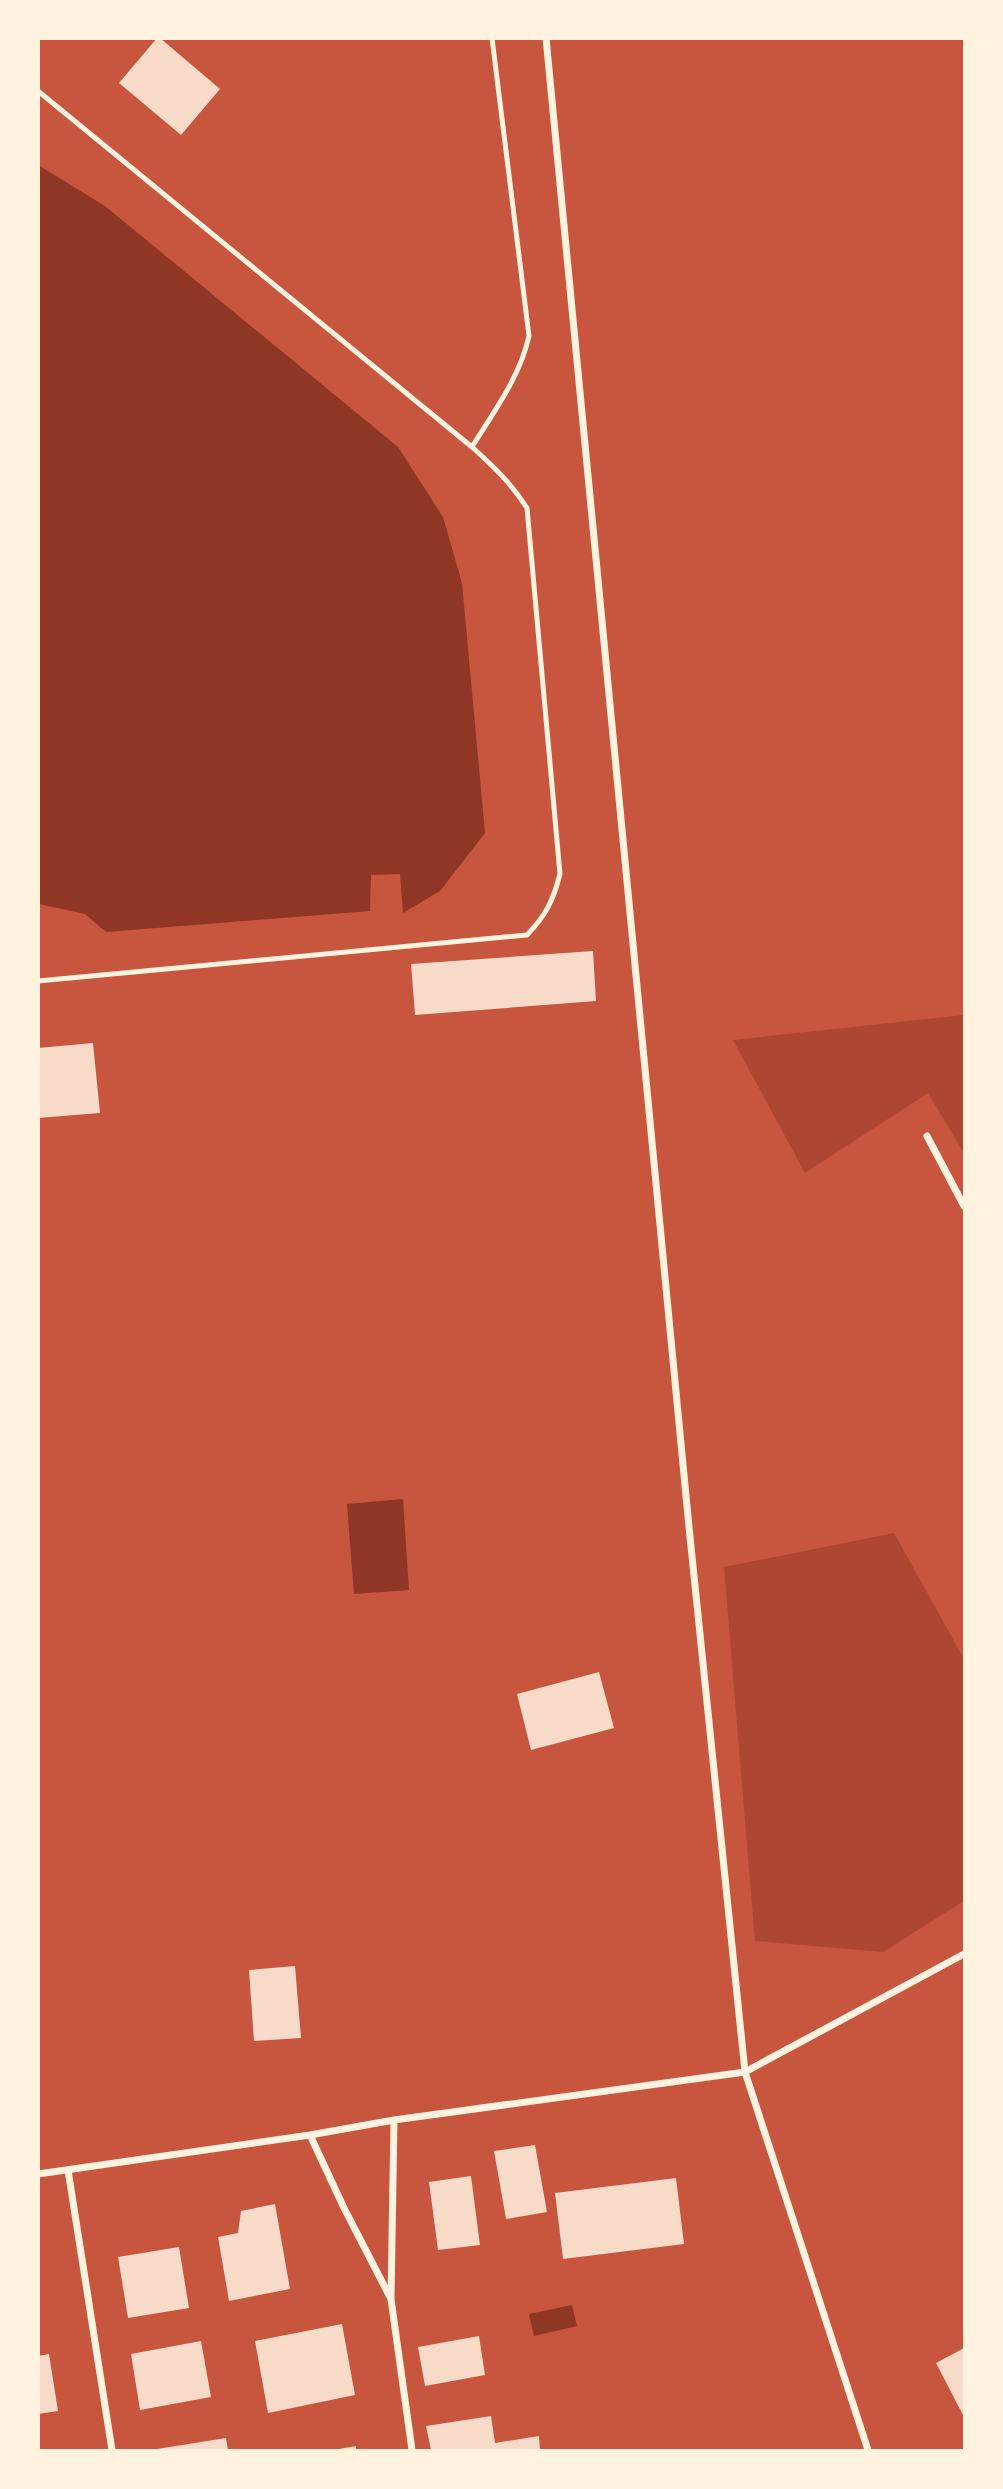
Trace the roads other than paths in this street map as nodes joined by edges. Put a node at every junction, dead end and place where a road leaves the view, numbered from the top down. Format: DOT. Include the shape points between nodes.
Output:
graph roads {
  1 [pos="492,38"];
  2 [pos="546,38"];
  3 [pos="38,91"];
  4 [pos="472,447"];
  5 [pos="38,981"];
  6 [pos="927,1136"];
  7 [pos="964,1206"];
  8 [pos="964,1954"];
  9 [pos="745,2072"];
  10 [pos="394,2120"];
  11 [pos="310,2135"];
  12 [pos="68,2171"];
  13 [pos="38,2174"];
  14 [pos="391,2300"];
  15 [pos="112,2451"];
  16 [pos="412,2451"];
  17 [pos="868,2451"];
  1 -- 4 [label="lane" via="529,336 516,375"];
  2 -- 9 [label="street"];
  3 -- 4 [label="lane"];
  4 -- 5 [label="lane" via="503,474 527,508 560,874 553,902 540,921 527,935"];
  6 -- 7 [label="street"];
  8 -- 9 [label="street"];
  9 -- 10 [label="street"];
  9 -- 17 [label="street"];
  10 -- 11 [label="street"];
  10 -- 14 [label="street"];
  11 -- 12 [label="street"];
  11 -- 14 [label="street"];
  12 -- 13 [label="street"];
  12 -- 15 [label="street"];
  14 -- 16 [label="street"];
}
